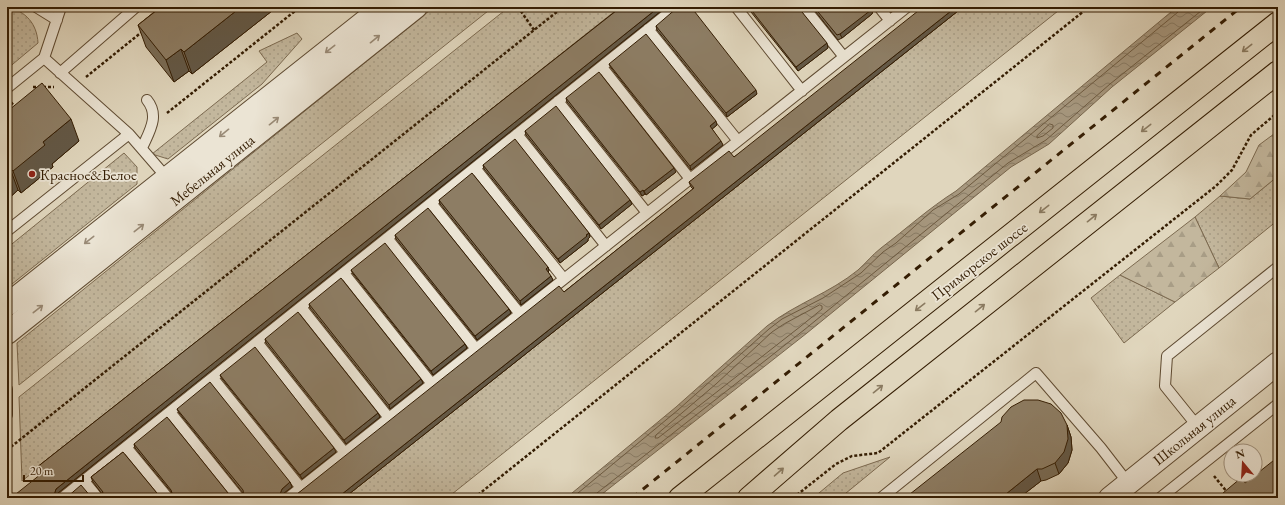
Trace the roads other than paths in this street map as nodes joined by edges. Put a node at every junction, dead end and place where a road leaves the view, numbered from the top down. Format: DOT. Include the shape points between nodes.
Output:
graph roads {
  1 [pos="36,7"];
  2 [pos="61,7"];
  3 [pos="136,7"];
  4 [pos="383,7"];
  5 [pos="416,7"];
  6 [pos="676,7"];
  7 [pos="736,7"];
  8 [pos="804,7"];
  9 [pos="879,7"];
  10 [pos="907,7"];
  11 [pos="57,20"];
  12 [pos="890,21"];
  13 [pos="1278,23"];
  14 [pos="648,29"];
  15 [pos="844,57"];
  16 [pos="44,58"];
  17 [pos="602,67"];
  18 [pos="1278,72"];
  19 [pos="60,73"];
  20 [pos="7,88"];
  21 [pos="802,91"];
  22 [pos="147,100"];
  23 [pos="558,101"];
  24 [pos="129,134"];
  25 [pos="517,134"];
  26 [pos="738,141"];
  27 [pos="142,148"];
  28 [pos="475,168"];
  29 [pos="168,178"];
  30 [pos="690,179"];
  31 [pos="181,195"];
  32 [pos="431,203"];
  33 [pos="647,213"];
  34 [pos="7,231"];
  35 [pos="387,238"];
  36 [pos="606,246"];
  37 [pos="1278,267"];
  38 [pos="344,273"];
  39 [pos="564,279"];
  40 [pos="7,305"];
  41 [pos="301,307"];
  42 [pos="520,314"];
  43 [pos="7,333"];
  44 [pos="257,342"];
  45 [pos="476,349"];
  46 [pos="1278,363"];
  47 [pos="213,378"];
  48 [pos="432,384"];
  49 [pos="7,389"];
  50 [pos="1278,404"];
  51 [pos="170,412"];
  52 [pos="7,415"];
  53 [pos="389,418"];
  54 [pos="1198,428"];
  55 [pos="126,447"];
  56 [pos="345,453"];
  57 [pos="84,481"];
  58 [pos="1128,483"];
  59 [pos="301,488"];
  60 [pos="62,498"];
  61 [pos="98,498"];
  62 [pos="168,498"];
  63 [pos="238,498"];
  64 [pos="288,498"];
  65 [pos="680,498"];
  66 [pos="749,498"];
  67 [pos="881,498"];
  68 [pos="1110,498"];
  69 [pos="1160,498"];
  1 -- 11 [label="lane"];
  2 -- 11 [label="lane"];
  3 -- 19 [label="lane"];
  4 -- 29 [label="street, Мебельная улица, one-way"];
  31 -- 5 [label="street, Мебельная улица, one-way"];
  6 -- 14 [label="lane"];
  7 -- 21 [label="lane"];
  8 -- 15 [label="lane"];
  9 -- 12 [label="lane"];
  10 -- 12 [label="lane"];
  11 -- 16 [label="lane"];
  12 -- 15 [label="lane"];
  13 -- 65 [label="main road, Приморское шоссе, one-way"];
  14 -- 17 [label="lane"];
  14 -- 26 [label="lane"];
  15 -- 21 [label="lane"];
  16 -- 19 [label="lane"];
  16 -- 20 [label="lane"];
  17 -- 23 [label="lane"];
  17 -- 30 [label="lane"];
  66 -- 18 [label="main road, one-way" via="838,420"];
  19 -- 24 [label="lane"];
  21 -- 26 [label="lane"];
  22 -- 27 [label="lane" via="154,114"];
  23 -- 25 [label="lane"];
  23 -- 33 [label="lane"];
  24 -- 27 [label="lane"];
  24 -- 34 [label="lane"];
  25 -- 28 [label="lane"];
  25 -- 36 [label="lane"];
  26 -- 30 [label="lane"];
  27 -- 29 [label="lane"];
  28 -- 32 [label="lane"];
  28 -- 39 [label="lane"];
  29 -- 31 [label="lane"];
  29 -- 40 [label="street, Мебельная улица, one-way"];
  30 -- 33 [label="lane"];
  43 -- 31 [label="street, Мебельная улица, one-way"];
  32 -- 35 [label="lane"];
  32 -- 42 [label="lane"];
  33 -- 36 [label="lane"];
  35 -- 38 [label="lane"];
  35 -- 45 [label="lane"];
  36 -- 39 [label="lane"];
  37 -- 54 [label="lane" via="1167,356 1165,386"];
  38 -- 41 [label="lane"];
  38 -- 48 [label="lane"];
  39 -- 42 [label="lane"];
  41 -- 44 [label="lane"];
  41 -- 53 [label="lane"];
  42 -- 45 [label="lane"];
  44 -- 47 [label="lane"];
  44 -- 56 [label="lane"];
  45 -- 48 [label="lane"];
  46 -- 54 [label="street, Школьная улица"];
  47 -- 51 [label="lane"];
  47 -- 59 [label="lane"];
  48 -- 53 [label="lane"];
  49 -- 52 [label="lane"];
  50 -- 69 [label="lane"];
  51 -- 55 [label="lane"];
  51 -- 63 [label="lane"];
  53 -- 56 [label="lane"];
  54 -- 58 [label="street, Школьная улица"];
  55 -- 57 [label="lane"];
  55 -- 62 [label="lane"];
  56 -- 59 [label="lane"];
  57 -- 60 [label="lane"];
  57 -- 61 [label="lane"];
  58 -- 67 [label="lane" via="1036,373"];
  58 -- 68 [label="street, Школьная улица"];
  59 -- 64 [label="lane"];
}
